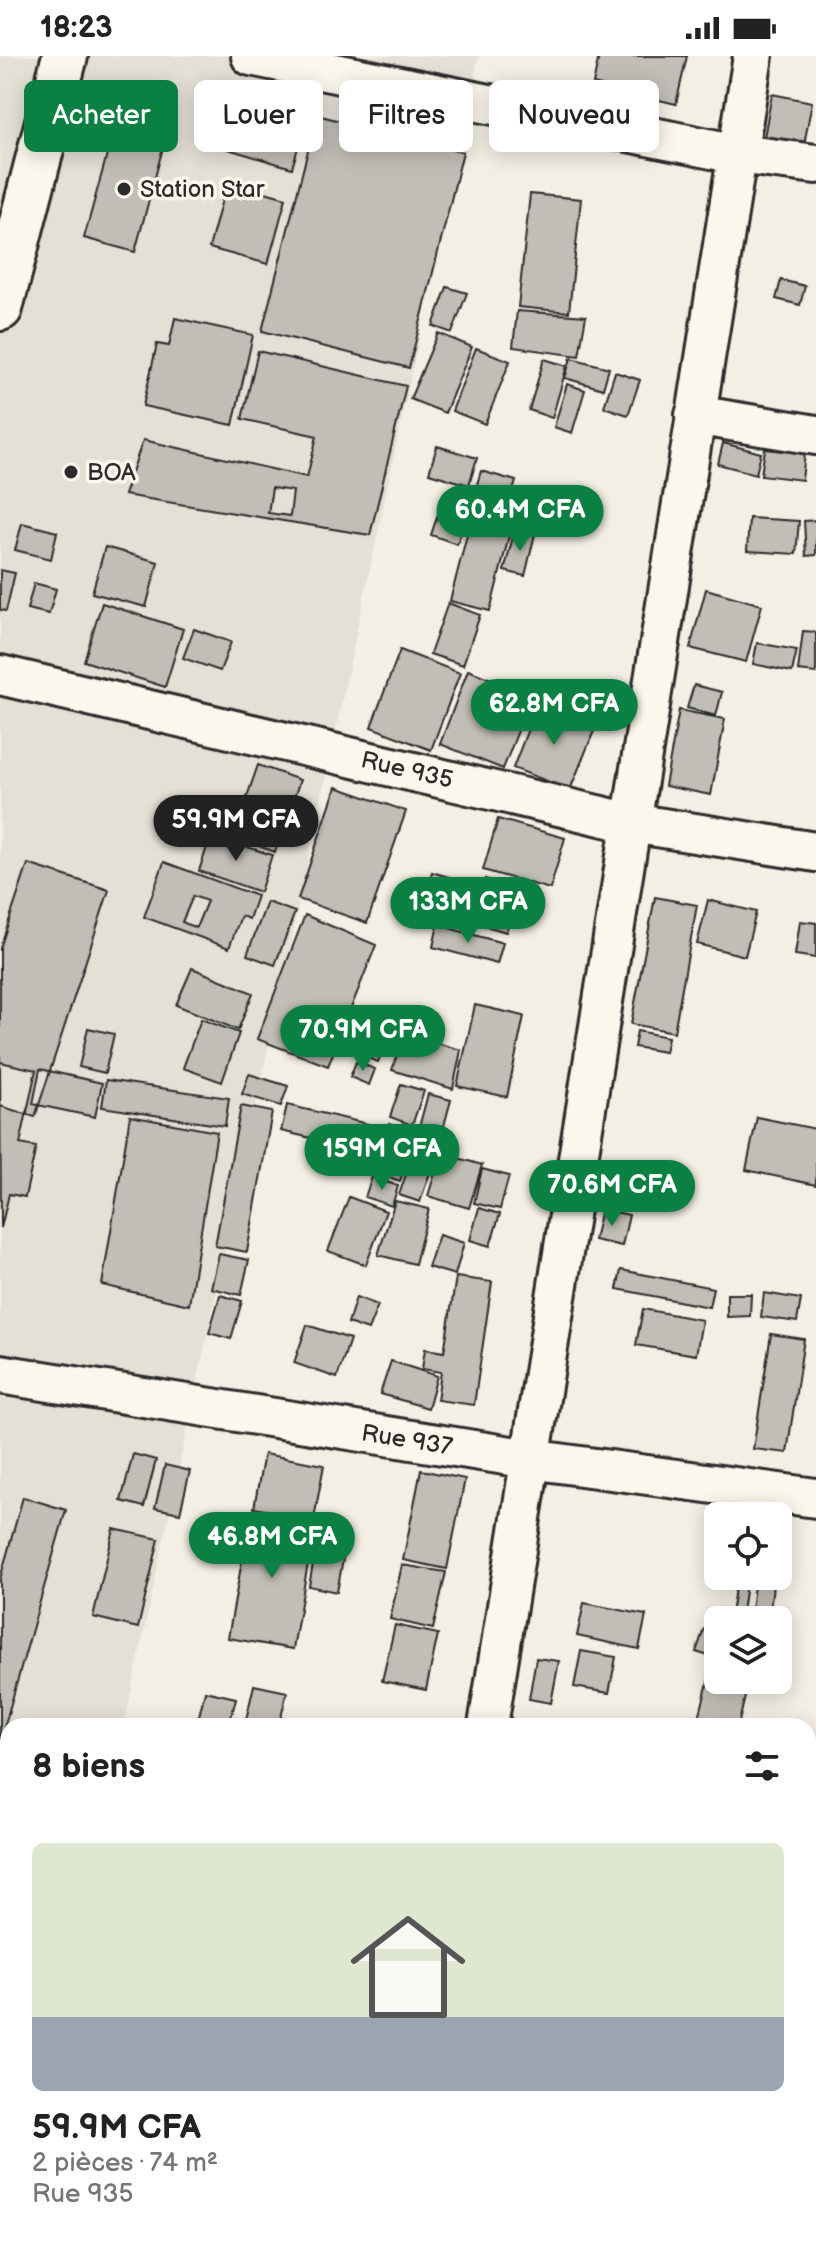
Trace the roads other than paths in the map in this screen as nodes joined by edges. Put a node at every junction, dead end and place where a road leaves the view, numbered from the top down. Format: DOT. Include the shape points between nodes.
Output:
graph roads {
  1 [pos="65,56"];
  2 [pos="251,56"];
  3 [pos="753,56"];
  4 [pos="737,154"];
  5 [pos="816,164"];
  6 [pos="0,308"];
  7 [pos="695,415"];
  8 [pos="816,435"];
  9 [pos="0,675"];
  10 [pos="631,823"];
  11 [pos="816,852"];
  12 [pos="0,1374"];
  13 [pos="530,1459"];
  14 [pos="816,1498"];
  15 [pos="489,1718"];
  1 -- 6 [label="main road"];
  2 -- 4 [label="street"];
  3 -- 4 [label="street"];
  4 -- 5 [label="street"];
  4 -- 7 [label="street"];
  7 -- 8 [label="street"];
  7 -- 10 [label="street"];
  9 -- 10 [label="street, Rue 935"];
  10 -- 11 [label="street, Rue 935"];
  10 -- 13 [label="street"];
  12 -- 13 [label="street, Rue 937"];
  13 -- 14 [label="street, Rue 937"];
  13 -- 15 [label="street"];
}
